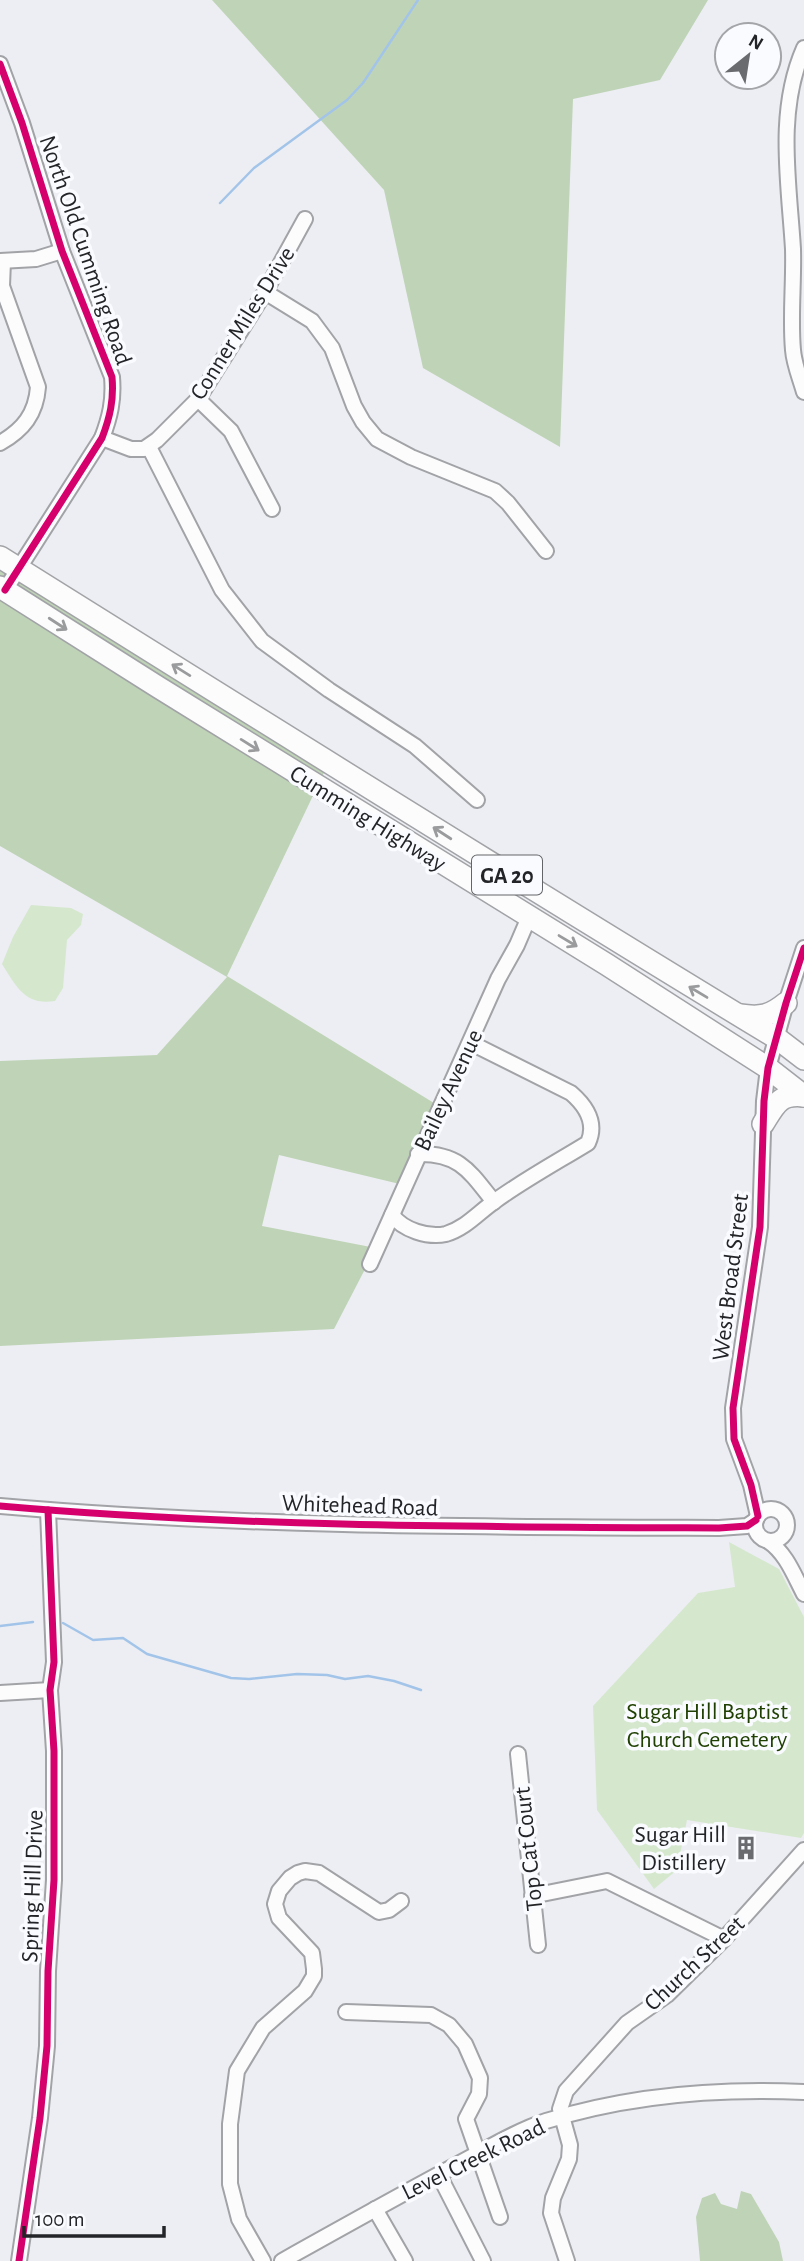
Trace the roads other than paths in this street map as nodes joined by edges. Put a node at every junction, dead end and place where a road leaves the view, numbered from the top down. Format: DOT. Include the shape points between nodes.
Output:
graph roads {
  1 [pos="804,48"];
  2 [pos="0,64"];
  3 [pos="305,219"];
  4 [pos="62,251"];
  5 [pos="1,261"];
  6 [pos="265,292"];
  7 [pos="804,392"];
  8 [pos="198,399"];
  9 [pos="102,438"];
  10 [pos="0,443"];
  11 [pos="149,447"];
  12 [pos="272,509"];
  13 [pos="546,551"];
  14 [pos="0,557"];
  15 [pos="18,569"];
  16 [pos="3,589"];
  17 [pos="477,800"];
  18 [pos="529,917"];
  19 [pos="804,948"];
  20 [pos="786,1003"];
  21 [pos="735,1014"];
  22 [pos="778,1040"];
  23 [pos="471,1043"];
  24 [pos="804,1059"];
  25 [pos="768,1068"];
  26 [pos="804,1096"];
  27 [pos="763,1124"];
  28 [pos="418,1154"];
  29 [pos="494,1202"];
  30 [pos="393,1215"];
  31 [pos="370,1265"];
  32 [pos="751,1485"];
  33 [pos="0,1506"];
  34 [pos="48,1510"];
  35 [pos="775,1510"];
  36 [pos="757,1518"];
  37 [pos="719,1528"];
  38 [pos="785,1531"];
  39 [pos="763,1538"];
  40 [pos="789,1563"];
  41 [pos="804,1594"];
  42 [pos="50,1692"];
  43 [pos="0,1693"];
  44 [pos="518,1754"];
  45 [pos="804,1850"];
  46 [pos="532,1896"];
  47 [pos="401,1901"];
  48 [pos="724,1939"];
  49 [pos="538,1945"];
  50 [pos="346,2012"];
  51 [pos="804,2092"];
  52 [pos="561,2113"];
  53 [pos="478,2154"];
  54 [pos="439,2175"];
  55 [pos="375,2209"];
  56 [pos="500,2217"];
  57 [pos="19,2261"];
  58 [pos="262,2261"];
  59 [pos="282,2261"];
  60 [pos="405,2261"];
  61 [pos="483,2261"];
  62 [pos="567,2261"];
  1 -- 7 [label="street" via="786,116 793,353"];
  2 -- 4 [label="street, North Old Cumming Road"];
  3 -- 6 [label="street, Conner Miles Drive"];
  4 -- 5 [label="street" via="36,259"];
  4 -- 9 [label="street, North Old Cumming Road" via="112,377 113,405"];
  5 -- 10 [label="street" via="2,286 38,387 32,414 18,433"];
  6 -- 8 [label="street, Conner Miles Drive"];
  6 -- 13 [label="street" via="312,321 332,348 354,407 377,439 495,491"];
  8 -- 11 [label="street, Conner Miles Drive"];
  8 -- 12 [label="street" via="231,431"];
  9 -- 11 [label="street" via="131,449"];
  9 -- 15 [label="street, North Old Cumming Road"];
  11 -- 17 [label="street" via="222,590 262,641 415,746"];
  14 -- 15 [label="highway, Cumming Highway / GA 20"];
  15 -- 16 [label="street, North Old Cumming Road"];
  21 -- 15 [label="highway, Cumming Highway / GA 20, one-way"];
  16 -- 18 [label="highway, Cumming Highway / GA 20, one-way"];
  18 -- 23 [label="street, Bailey Avenue"];
  18 -- 25 [label="highway, Cumming Highway / GA 20, one-way"];
  19 -- 20 [label="street, West Broad Street"];
  20 -- 21 [label="highway" via="772,1014"];
  20 -- 22 [label="street, West Broad Street"];
  21 -- 22 [label="highway, Cumming Highway / GA 20"];
  22 -- 24 [label="highway, Cumming Highway / GA 20"];
  22 -- 25 [label="street, West Broad Street"];
  23 -- 28 [label="street, Bailey Avenue"];
  23 -- 29 [label="street" via="571,1093 584,1104 592,1134 587,1143"];
  25 -- 26 [label="highway, Cumming Highway / GA 20"];
  25 -- 27 [label="street, West Broad Street"];
  26 -- 27 [label="highway" via="783,1097"];
  27 -- 32 [label="street, West Broad Street" via="760,1227 733,1408 734,1439"];
  28 -- 29 [label="street" via="439,1153 468,1169"];
  28 -- 30 [label="street, Bailey Avenue"];
  29 -- 30 [label="street" via="473,1220 437,1235 398,1224"];
  30 -- 31 [label="street, Bailey Avenue"];
  32 -- 35 [label="street, West Broad Street"];
  32 -- 36 [label="street, West Broad Street"];
  33 -- 34 [label="street, Whitehead Road"];
  34 -- 37 [label="street, Whitehead Road" via="332,1524"];
  34 -- 42 [label="street, Spring Hill Drive" via="54,1662"];
  35 -- 36 [label="street" via="766,1510"];
  35 -- 38 [label="street" via="786,1521"];
  36 -- 37 [label="street, Whitehead Road" via="747,1526"];
  36 -- 39 [label="street" via="755,1525"];
  37 -- 39 [label="street, Whitehead Road"];
  38 -- 39 [label="street" via="778,1539"];
  38 -- 40 [label="street"];
  39 -- 40 [label="street"];
  40 -- 41 [label="street"];
  42 -- 43 [label="street"];
  42 -- 57 [label="street, Spring Hill Drive" via="54,1880 47,2046"];
  44 -- 46 [label="street, Top Cat Court"];
  45 -- 48 [label="street, Church Street"];
  46 -- 48 [label="street" via="607,1881"];
  46 -- 49 [label="street, Top Cat Court"];
  47 -- 58 [label="street" via="379,1912 319,1873 305,1871 290,1878 279,1891 275,1904 279,1918 312,1953 314,1976 305,1991 263,2028 237,2071 230,2124 230,2184 239,2219"];
  48 -- 52 [label="street, Church Street" via="667,1995 628,2023 566,2091"];
  50 -- 53 [label="street" via="430,2015 458,2033 480,2078 480,2094 466,2119"];
  51 -- 52 [label="street, Level Creek Road" via="682,2094"];
  52 -- 53 [label="street, Level Creek Road"];
  52 -- 62 [label="street" via="569,2159 551,2213"];
  53 -- 54 [label="street, Level Creek Road"];
  53 -- 56 [label="street"];
  54 -- 55 [label="street, Level Creek Road"];
  54 -- 61 [label="street"];
  55 -- 59 [label="street, Level Creek Road"];
  55 -- 60 [label="street"];
}
